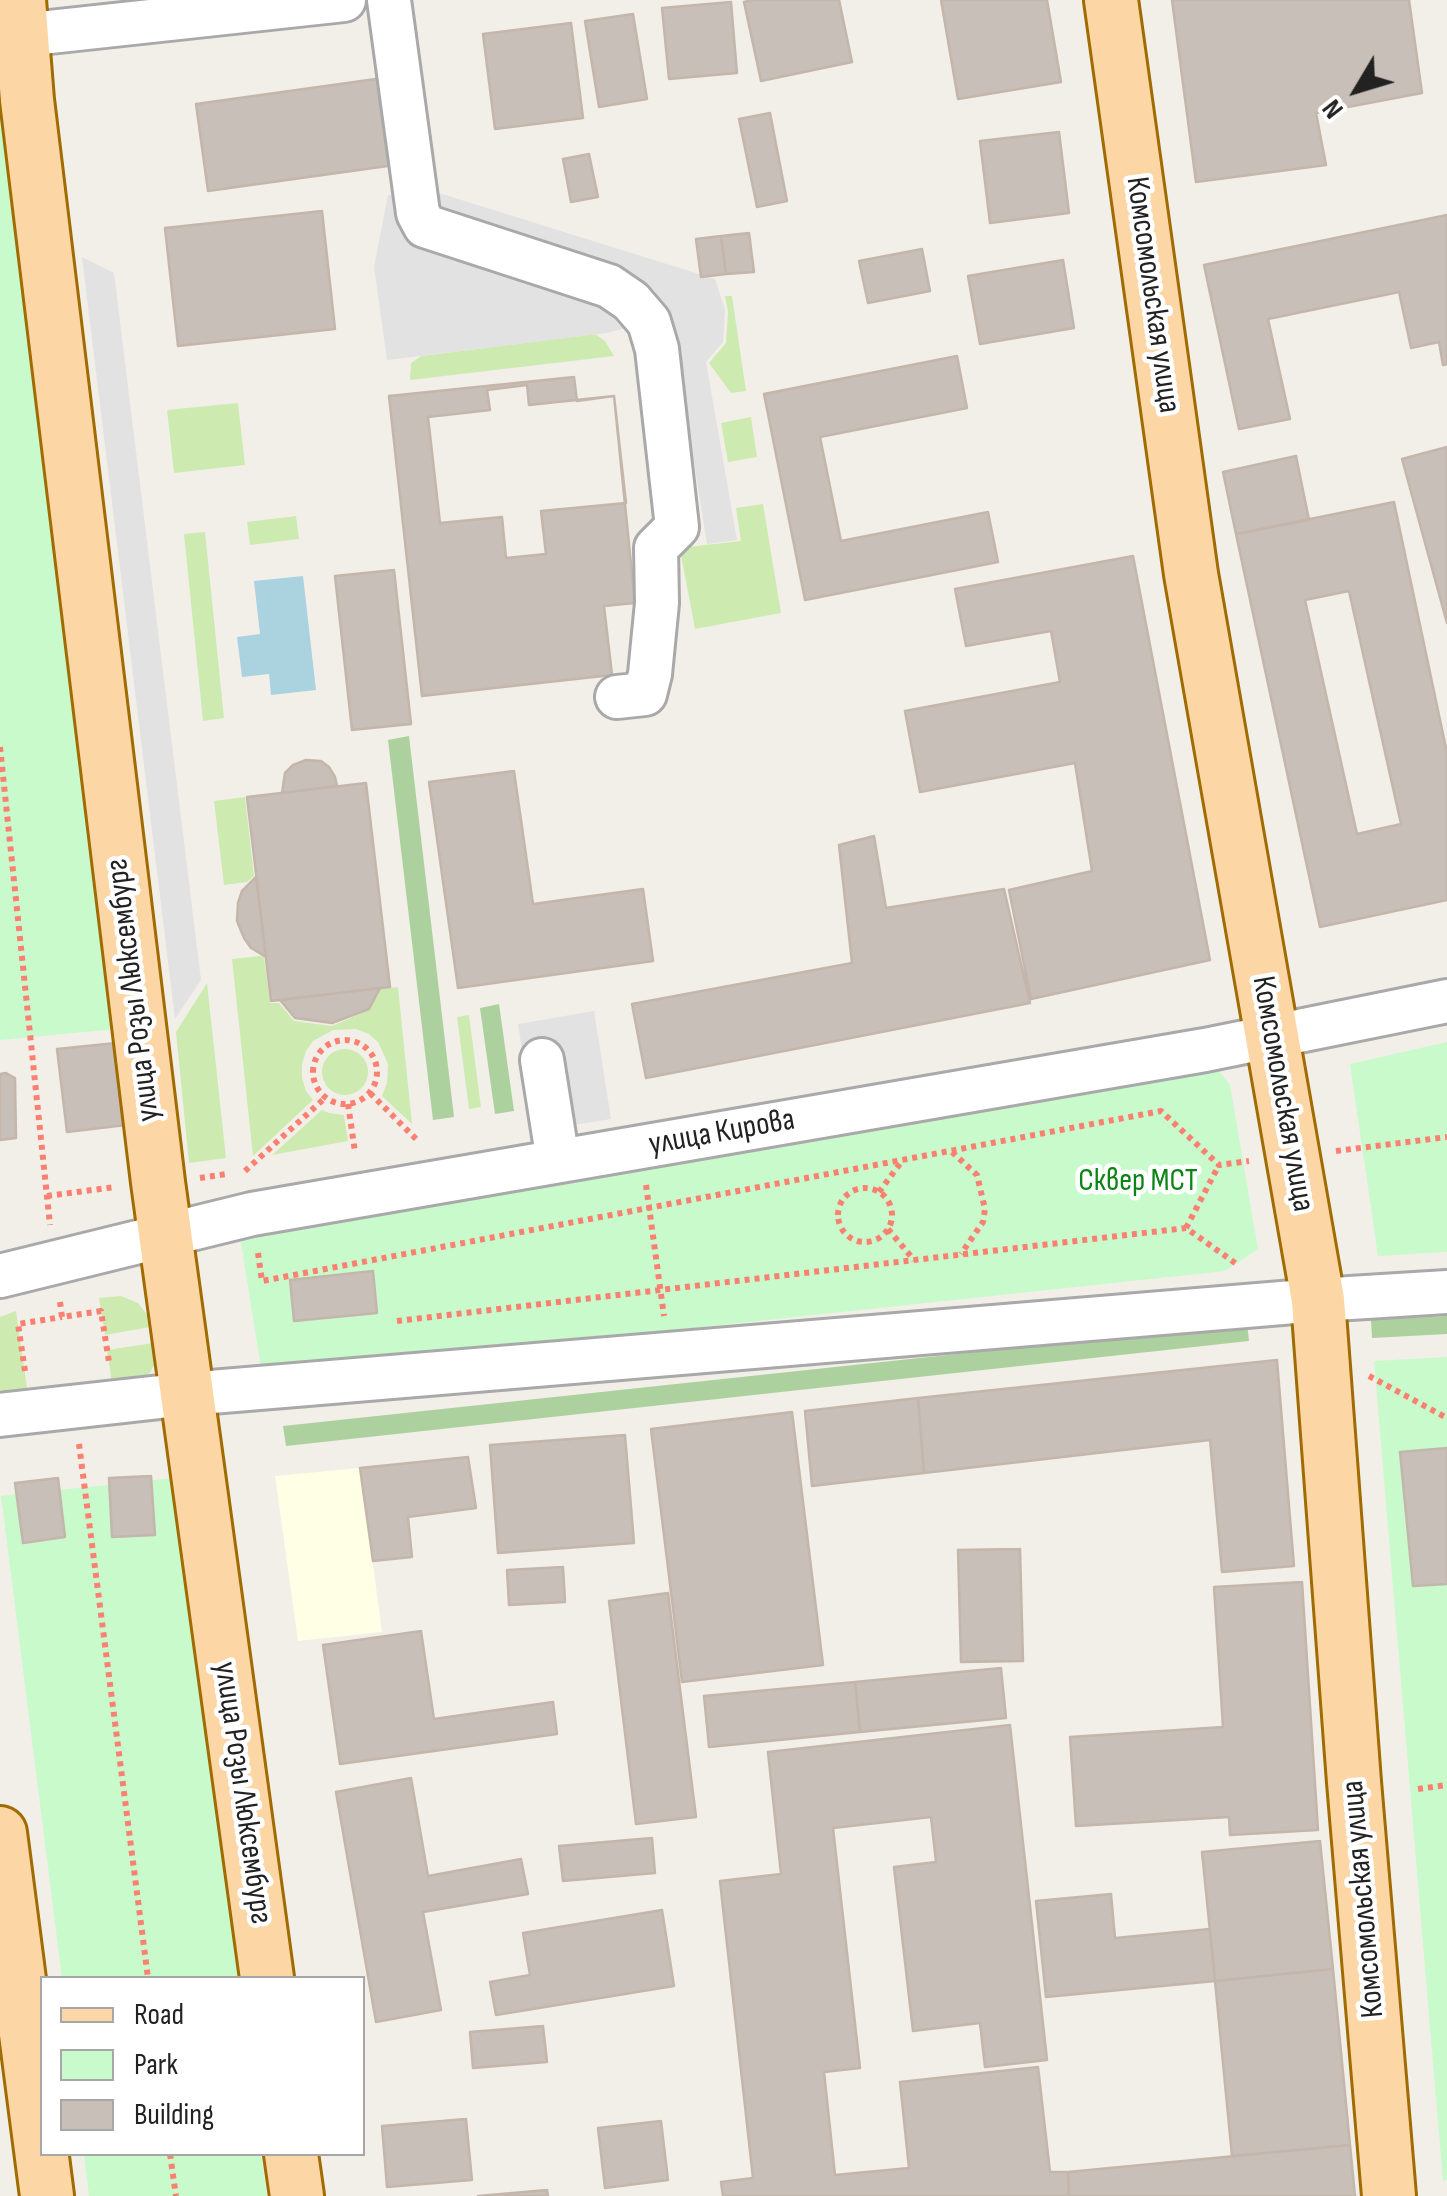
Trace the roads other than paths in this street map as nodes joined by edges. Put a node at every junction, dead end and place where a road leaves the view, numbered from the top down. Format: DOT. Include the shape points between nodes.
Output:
graph roads {
  1 [pos="344,0"];
  2 [pos="388,0"];
  3 [pos="1111,0"];
  4 [pos="20,18"];
  5 [pos="617,697"];
  6 [pos="1447,1000"];
  7 [pos="1271,1037"];
  8 [pos="542,1060"];
  9 [pos="558,1161"];
  10 [pos="165,1235"];
  11 [pos="0,1276"];
  12 [pos="1447,1292"];
  13 [pos="1318,1300"];
  14 [pos="188,1394"];
  15 [pos="13,1399"];
  16 [pos="0,1833"];
  17 [pos="268,1976"];
  18 [pos="40,2142"];
  19 [pos="42,2156"];
  20 [pos="292,2156"];
  21 [pos="47,2196"];
  22 [pos="297,2196"];
  23 [pos="1389,2196"];
  1 -- 4 [label="street"];
  2 -- 5 [label="street" via="425,226 609,286 648,322 658,349 676,527 656,548 657,603 645,694"];
  3 -- 7 [label="main road, Комсомольская улица" via="1191,574"];
  4 -- 10 [label="main road, улица Розы Люксембург"];
  6 -- 7 [label="street, улица Кирова"];
  7 -- 9 [label="street, улица Кирова"];
  7 -- 13 [label="main road, Комсомольская улица"];
  8 -- 9 [label="street"];
  9 -- 10 [label="street, улица Кирова"];
  10 -- 11 [label="street, улица Кирова"];
  10 -- 14 [label="main road, улица Розы Люксембург"];
  12 -- 13 [label="street"];
  13 -- 14 [label="street"];
  13 -- 23 [label="main road, Комсомольская улица"];
  14 -- 15 [label="street"];
  14 -- 17 [label="main road, улица Розы Люксембург"];
  16 -- 18 [label="main road"];
  19 -- 21 [label="main road"];
  20 -- 22 [label="main road"];
}
